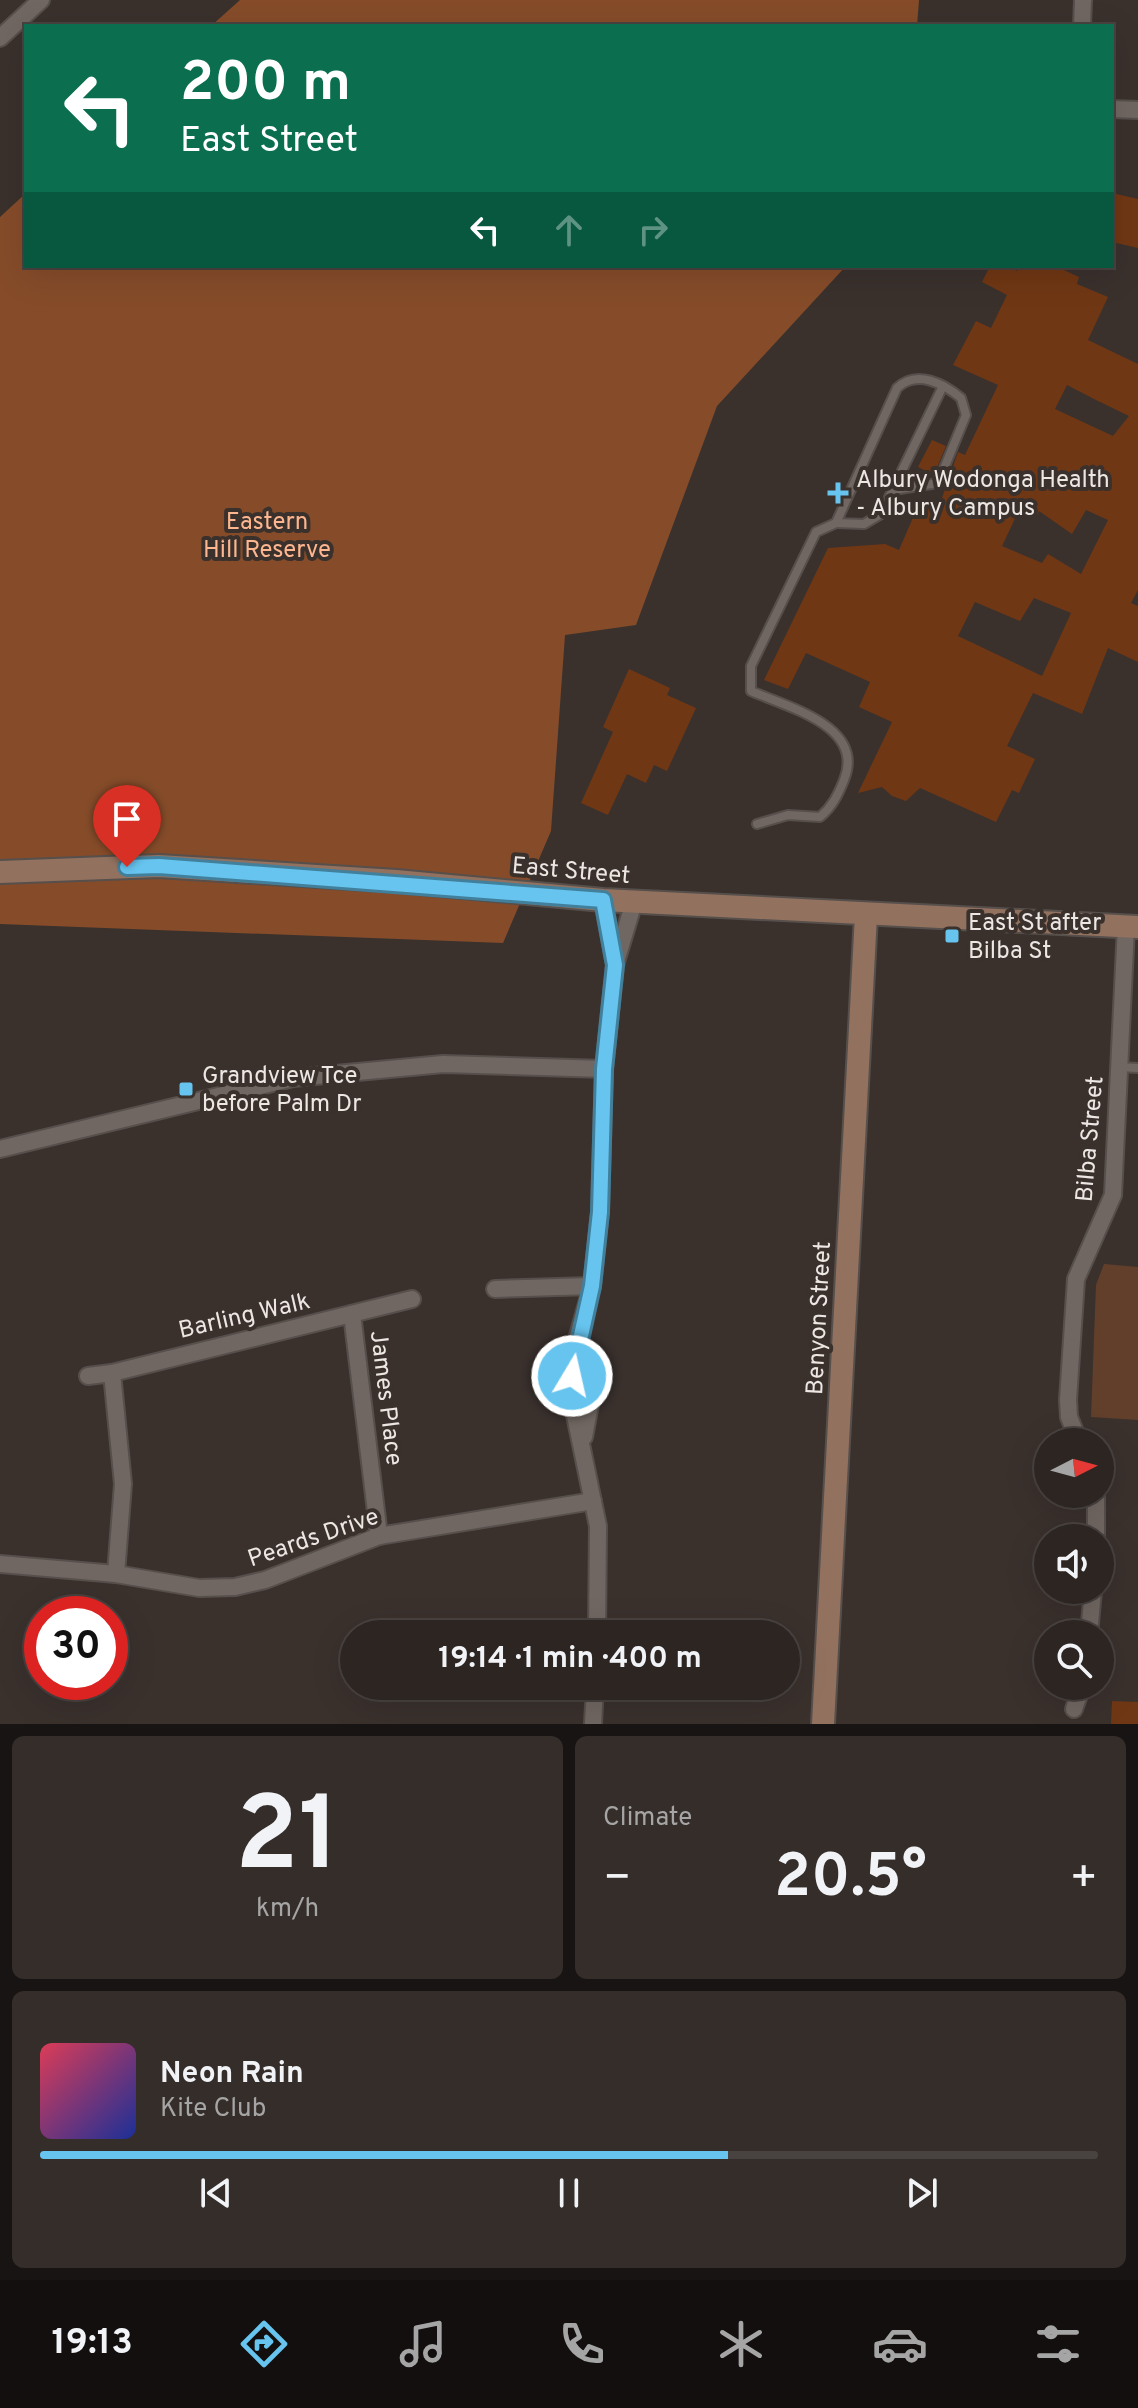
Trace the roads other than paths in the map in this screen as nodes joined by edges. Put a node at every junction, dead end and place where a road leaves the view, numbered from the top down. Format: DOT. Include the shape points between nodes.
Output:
graph roads {
  1 [pos="41,0"];
  2 [pos="1083,0"];
  3 [pos="1082,24"];
  4 [pos="0,38"];
  5 [pos="1114,109"];
  6 [pos="1138,110"];
  7 [pos="943,386"];
  8 [pos="893,490"];
  9 [pos="836,523"];
  10 [pos="757,824"];
  11 [pos="0,872"];
  12 [pos="603,900"];
  13 [pos="634,902"];
  14 [pos="866,915"];
  15 [pos="1132,926"];
  16 [pos="615,965"];
  17 [pos="1119,1067"];
  18 [pos="1138,1068"];
  19 [pos="604,1069"];
  20 [pos="0,1149"];
  21 [pos="592,1286"];
  22 [pos="495,1289"];
  23 [pos="412,1299"];
  24 [pos="352,1314"];
  25 [pos="112,1373"];
  26 [pos="88,1376"];
  27 [pos="1073,1428"];
  28 [pos="593,1501"];
  29 [pos="379,1536"];
  30 [pos="0,1564"];
  31 [pos="116,1574"];
  32 [pos="598,1620"];
  33 [pos="594,1700"];
  34 [pos="1077,1700"];
  35 [pos="1074,1709"];
  36 [pos="593,1724"];
  37 [pos="823,1724"];
  1 -- 4 [label="street"];
  2 -- 3 [label="street"];
  5 -- 6 [label="street"];
  7 -- 8 [label="lane"];
  7 -- 8 [label="lane" via="961,398 966,415 938,483"];
  7 -- 9 [label="lane" via="921,378 897,388"];
  8 -- 9 [label="lane" via="875,521"];
  9 -- 10 [label="lane" via="816,532 751,666 751,691 828,726 848,755 847,774 820,817 788,815"];
  11 -- 12 [label="main road, East Street" via="159,866"];
  12 -- 13 [label="main road, East Street"];
  12 -- 16 [label="street"];
  13 -- 14 [label="main road, East Street"];
  13 -- 16 [label="street"];
  14 -- 15 [label="main road, East Street"];
  14 -- 37 [label="main road, Benyon Street"];
  15 -- 17 [label="street, Bilba Street"];
  16 -- 19 [label="street"];
  17 -- 18 [label="lane"];
  17 -- 27 [label="street, Bilba Street" via="1113,1195 1076,1279 1068,1400"];
  19 -- 20 [label="street" via="443,1064 306,1076"];
  19 -- 21 [label="street"];
  21 -- 22 [label="street"];
  21 -- 28 [label="street" via="578,1336 571,1396"];
  23 -- 24 [label="street, Barling Walk"];
  24 -- 25 [label="street, Barling Walk"];
  24 -- 29 [label="street, James Place"];
  25 -- 26 [label="street, Barling Walk"];
  25 -- 31 [label="street" via="123,1484"];
  28 -- 29 [label="street, Peards Drive"];
  28 -- 32 [label="street" via="600,1552"];
  29 -- 31 [label="street, Peards Drive" via="235,1587 199,1588"];
  30 -- 31 [label="street, Peards Drive"];
  33 -- 36 [label="street"];
  34 -- 35 [label="street"];
}
